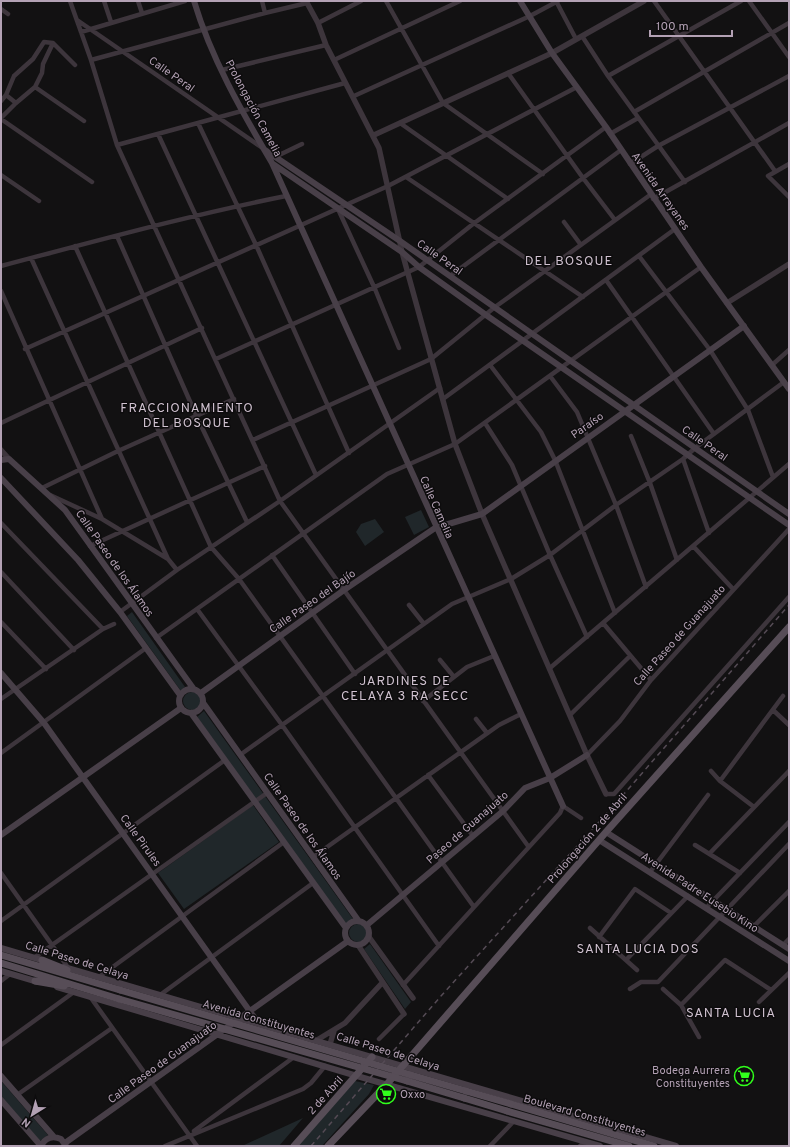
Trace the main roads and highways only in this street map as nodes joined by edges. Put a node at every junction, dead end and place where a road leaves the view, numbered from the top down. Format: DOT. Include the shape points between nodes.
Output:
graph roads {
  1 [pos="194,1"];
  2 [pos="520,1"];
  3 [pos="263,148"];
  4 [pos="272,163"];
  5 [pos="286,196"];
  6 [pos="744,326"];
  7 [pos="789,389"];
  8 [pos="634,405"];
  9 [pos="625,411"];
  10 [pos="1,460"];
  11 [pos="1,478"];
  12 [pos="789,514"];
  13 [pos="789,525"];
  14 [pos="435,528"];
  15 [pos="789,627"];
  16 [pos="1,673"];
  17 [pos="193,688"];
  18 [pos="201,693"];
  19 [pos="180,694"];
  20 [pos="204,704"];
  21 [pos="181,708"];
  22 [pos="191,713"];
  23 [pos="587,756"];
  24 [pos="83,778"];
  25 [pos="550,778"];
  26 [pos="563,806"];
  27 [pos="606,832"];
  28 [pos="1,835"];
  29 [pos="599,840"];
  30 [pos="358,920"];
  31 [pos="367,925"];
  32 [pos="346,928"];
  33 [pos="348,941"];
  34 [pos="786,947"];
  35 [pos="1,948"];
  36 [pos="1,955"];
  37 [pos="38,958"];
  38 [pos="789,961"];
  39 [pos="1,963"];
  40 [pos="15,963"];
  41 [pos="1,971"];
  42 [pos="99,980"];
  43 [pos="35,981"];
  44 [pos="93,995"];
  45 [pos="251,1011"];
  46 [pos="240,1018"];
  47 [pos="258,1023"];
  48 [pos="217,1035"];
  49 [pos="372,1057"];
  50 [pos="403,1066"];
  51 [pos="1,1076"];
  52 [pos="356,1076"];
  53 [pos="409,1078"];
  54 [pos="387,1084"];
  55 [pos="1,1100"];
  56 [pos="509,1104"];
  57 [pos="3,1107"];
  58 [pos="54,1137"];
  59 [pos="66,1144"];
  60 [pos="582,1144"];
  61 [pos="330,1145"];
  62 [pos="41,1146"];
  63 [pos="294,1146"];
  64 [pos="600,1146"];
  65 [pos="629,1146"];
  66 [pos="654,1146"];
  67 [pos="676,1146"];
  1 -- 3 [label="main road, Prolongación Camelia" via="202,29"];
  2 -- 6 [label="main road, Avenida Arrayanes" via="552,53"];
  3 -- 4 [label="main road, Prolongación Camelia"];
  3 -- 8 [label="main road, Calle Peral"];
  4 -- 5 [label="main road, Prolongación Camelia"];
  4 -- 9 [label="main road, Calle Peral"];
  5 -- 14 [label="main road, Calle Camelia"];
  6 -- 7 [label="main road, Avenida Arrayanes"];
  6 -- 8 [label="main road, Paraíso"];
  8 -- 9 [label="main road, Paraíso"];
  8 -- 12 [label="main road, Calle Peral"];
  9 -- 13 [label="main road, Calle Peral" via="685,456"];
  9 -- 14 [label="main road, Paraíso" via="482,514"];
  10 -- 17 [label="main road, Calle Paseo de los Álamos" via="9,459 65,510"];
  11 -- 19 [label="main road" via="78,560"];
  14 -- 18 [label="main road, Calle Paseo del Bajío"];
  14 -- 25 [label="main road, Calle Camelia"];
  15 -- 27 [label="main road, Prolongación 2 de Abril"];
  16 -- 24 [label="main road, Calle Pirules" via="44,723"];
  17 -- 18 [label="main road"];
  17 -- 19 [label="main road" via="186,689"];
  18 -- 20 [label="main road"];
  19 -- 21 [label="main road"];
  20 -- 22 [label="main road" via="197,712"];
  20 -- 30 [label="main road, Calle Paseo de los Álamos"];
  21 -- 22 [label="main road"];
  21 -- 24 [label="main road"];
  22 -- 32 [label="main road"];
  23 -- 25 [label="main road, Paseo de Guanajuato"];
  24 -- 28 [label="main road"];
  24 -- 45 [label="main road, Calle Pirules"];
  25 -- 26 [label="main road, Calle Camelia"];
  25 -- 31 [label="main road, Paseo de Guanajuato" via="525,788 503,811"];
  27 -- 29 [label="main road, Prolongación 2 de Abril"];
  27 -- 34 [label="main road, Avenida Padre Eusebio Kino"];
  29 -- 38 [label="main road, Avenida Padre Eusebio Kino"];
  29 -- 50 [label="main road, Prolongación 2 de Abril"];
  30 -- 31 [label="main road"];
  30 -- 32 [label="main road" via="350,922"];
  31 -- 33 [label="main road" via="369,937 362,944"];
  32 -- 33 [label="main road"];
  33 -- 45 [label="main road, Calle Paseo de Guanajuato"];
  35 -- 37 [label="main road, Calle Paseo de Celaya"];
  36 -- 40 [label="main road, Avenida Constituyentes"];
  37 -- 42 [label="main road"];
  37 -- 42 [label="main road, Calle Paseo de Celaya"];
  39 -- 40 [label="main road, Avenida Constituyentes"];
  40 -- 42 [label="main road, Avenida Constituyentes"];
  40 -- 44 [label="main road, Avenida Constituyentes"];
  41 -- 43 [label="main road"];
  42 -- 46 [label="main road, Calle Paseo de Celaya"];
  42 -- 53 [label="main road, Avenida Constituyentes, bridge" via="120,990"];
  43 -- 44 [label="main road"];
  43 -- 44 [label="main road"];
  44 -- 48 [label="main road"];
  44 -- 53 [label="main road, Avenida Constituyentes, bridge" via="119,999"];
  45 -- 46 [label="main road, Calle Paseo de Guanajuato"];
  45 -- 47 [label="main road, Calle Pirules"];
  46 -- 47 [label="main road, Calle Paseo de Celaya"];
  46 -- 48 [label="main road, Calle Paseo de Guanajuato"];
  47 -- 49 [label="main road, Calle Paseo de Celaya"];
  48 -- 52 [label="main road"];
  48 -- 59 [label="main road, Calle Paseo de Guanajuato"];
  49 -- 50 [label="main road, Calle Paseo de Celaya"];
  49 -- 52 [label="main road, 2 de Abril"];
  50 -- 54 [label="main road, Prolongación 2 de Abril"];
  50 -- 56 [label="main road, Calle Paseo de Celaya" via="485,1090"];
  51 -- 58 [label="main road"];
  52 -- 54 [label="main road"];
  52 -- 63 [label="main road, 2 de Abril"];
  53 -- 56 [label="main road, Avenida Constituyentes, bridge" via="465,1095"];
  54 -- 60 [label="main road" via="514,1120"];
  54 -- 61 [label="main road, Prolongación 2 de Abril"];
  55 -- 57 [label="main road"];
  56 -- 65 [label="main road, Boulevard Constituyentes"];
  56 -- 66 [label="main road, Boulevard Constituyentes"];
  56 -- 67 [label="main road, Calle Paseo de Celaya"];
  57 -- 62 [label="main road"];
  58 -- 59 [label="main road" via="61,1138"];
  58 -- 62 [label="main road" via="45,1140"];
  60 -- 64 [label="main road"];
}
